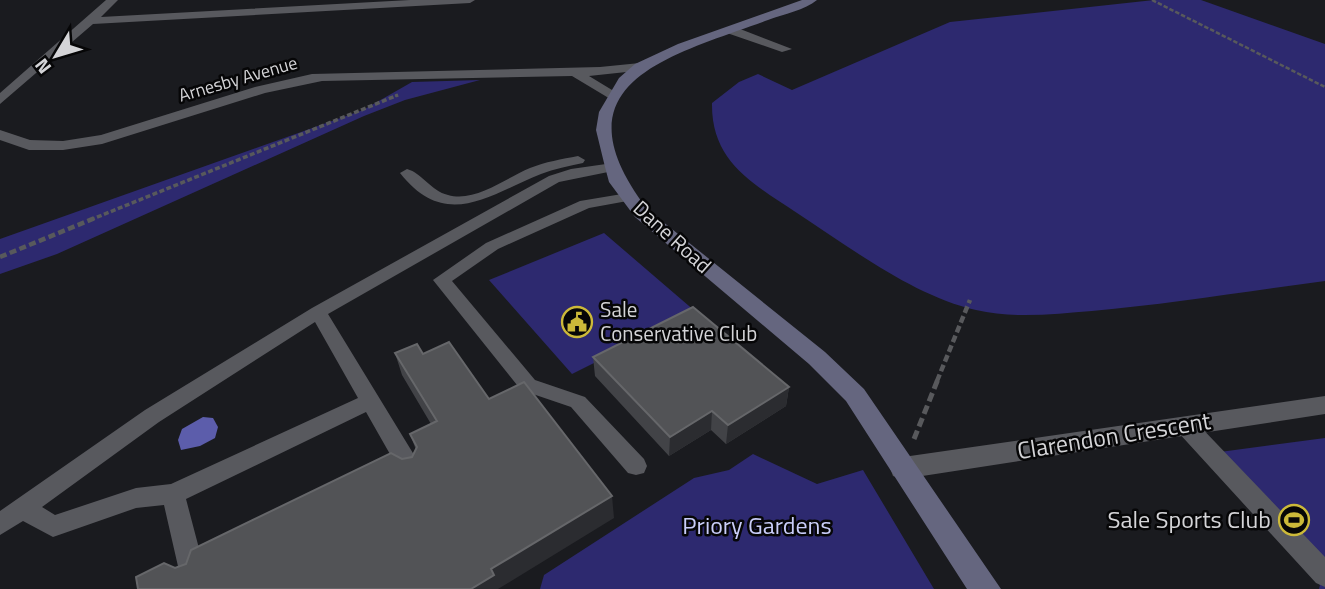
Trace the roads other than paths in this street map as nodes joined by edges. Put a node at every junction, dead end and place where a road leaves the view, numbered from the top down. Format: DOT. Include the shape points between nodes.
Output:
graph roads {
  1 [pos="113,0"];
  2 [pos="261,0"];
  3 [pos="470,0"];
  4 [pos="804,1"];
  5 [pos="251,12"];
  6 [pos="88,21"];
  7 [pos="731,30"];
  8 [pos="785,50"];
  9 [pos="640,67"];
  10 [pos="577,75"];
  11 [pos="612,96"];
  12 [pos="0,100"];
  13 [pos="0,135"];
  14 [pos="611,160"];
  15 [pos="407,173"];
  16 [pos="628,197"];
  17 [pos="318,313"];
  18 [pos="370,401"];
  19 [pos="1325,405"];
  20 [pos="1185,425"];
  21 [pos="636,466"];
  22 [pos="903,468"];
  23 [pos="411,470"];
  24 [pos="173,494"];
  25 [pos="22,508"];
  26 [pos="0,524"];
  27 [pos="193,575"];
  28 [pos="1325,575"];
  29 [pos="985,589"];
  1 -- 6 [label="street"];
  2 -- 5 [label="street"];
  3 -- 5 [label="street"];
  4 -- 7 [label="main road"];
  5 -- 6 [label="street"];
  6 -- 12 [label="street"];
  7 -- 8 [label="street"];
  7 -- 9 [label="main road"];
  9 -- 10 [label="street, Arnesby Avenue"];
  9 -- 11 [label="main road"];
  10 -- 11 [label="street, Arnesby Avenue"];
  10 -- 13 [label="street, Arnesby Avenue" via="430,74 293,81 122,135 69,146 28,146"];
  11 -- 14 [label="main road, Dane Road" via="604,130"];
  14 -- 15 [label="lane" via="549,167 469,202 443,200"];
  14 -- 16 [label="main road, Dane Road"];
  14 -- 17 [label="lane" via="554,179"];
  16 -- 21 [label="lane" via="585,204 492,246 442,280 528,385 578,401"];
  16 -- 22 [label="main road, Dane Road" via="671,241 817,358 855,395"];
  17 -- 18 [label="lane"];
  17 -- 25 [label="lane" via="152,416"];
  18 -- 23 [label="lane"];
  18 -- 24 [label="lane"];
  19 -- 20 [label="street, Clarendon Crescent"];
  20 -- 22 [label="street, Clarendon Crescent"];
  20 -- 28 [label="lane"];
  22 -- 29 [label="main road, Dane Road"];
  24 -- 25 [label="lane" via="136,498 53,526"];
  24 -- 27 [label="lane"];
  25 -- 26 [label="lane"];
}
